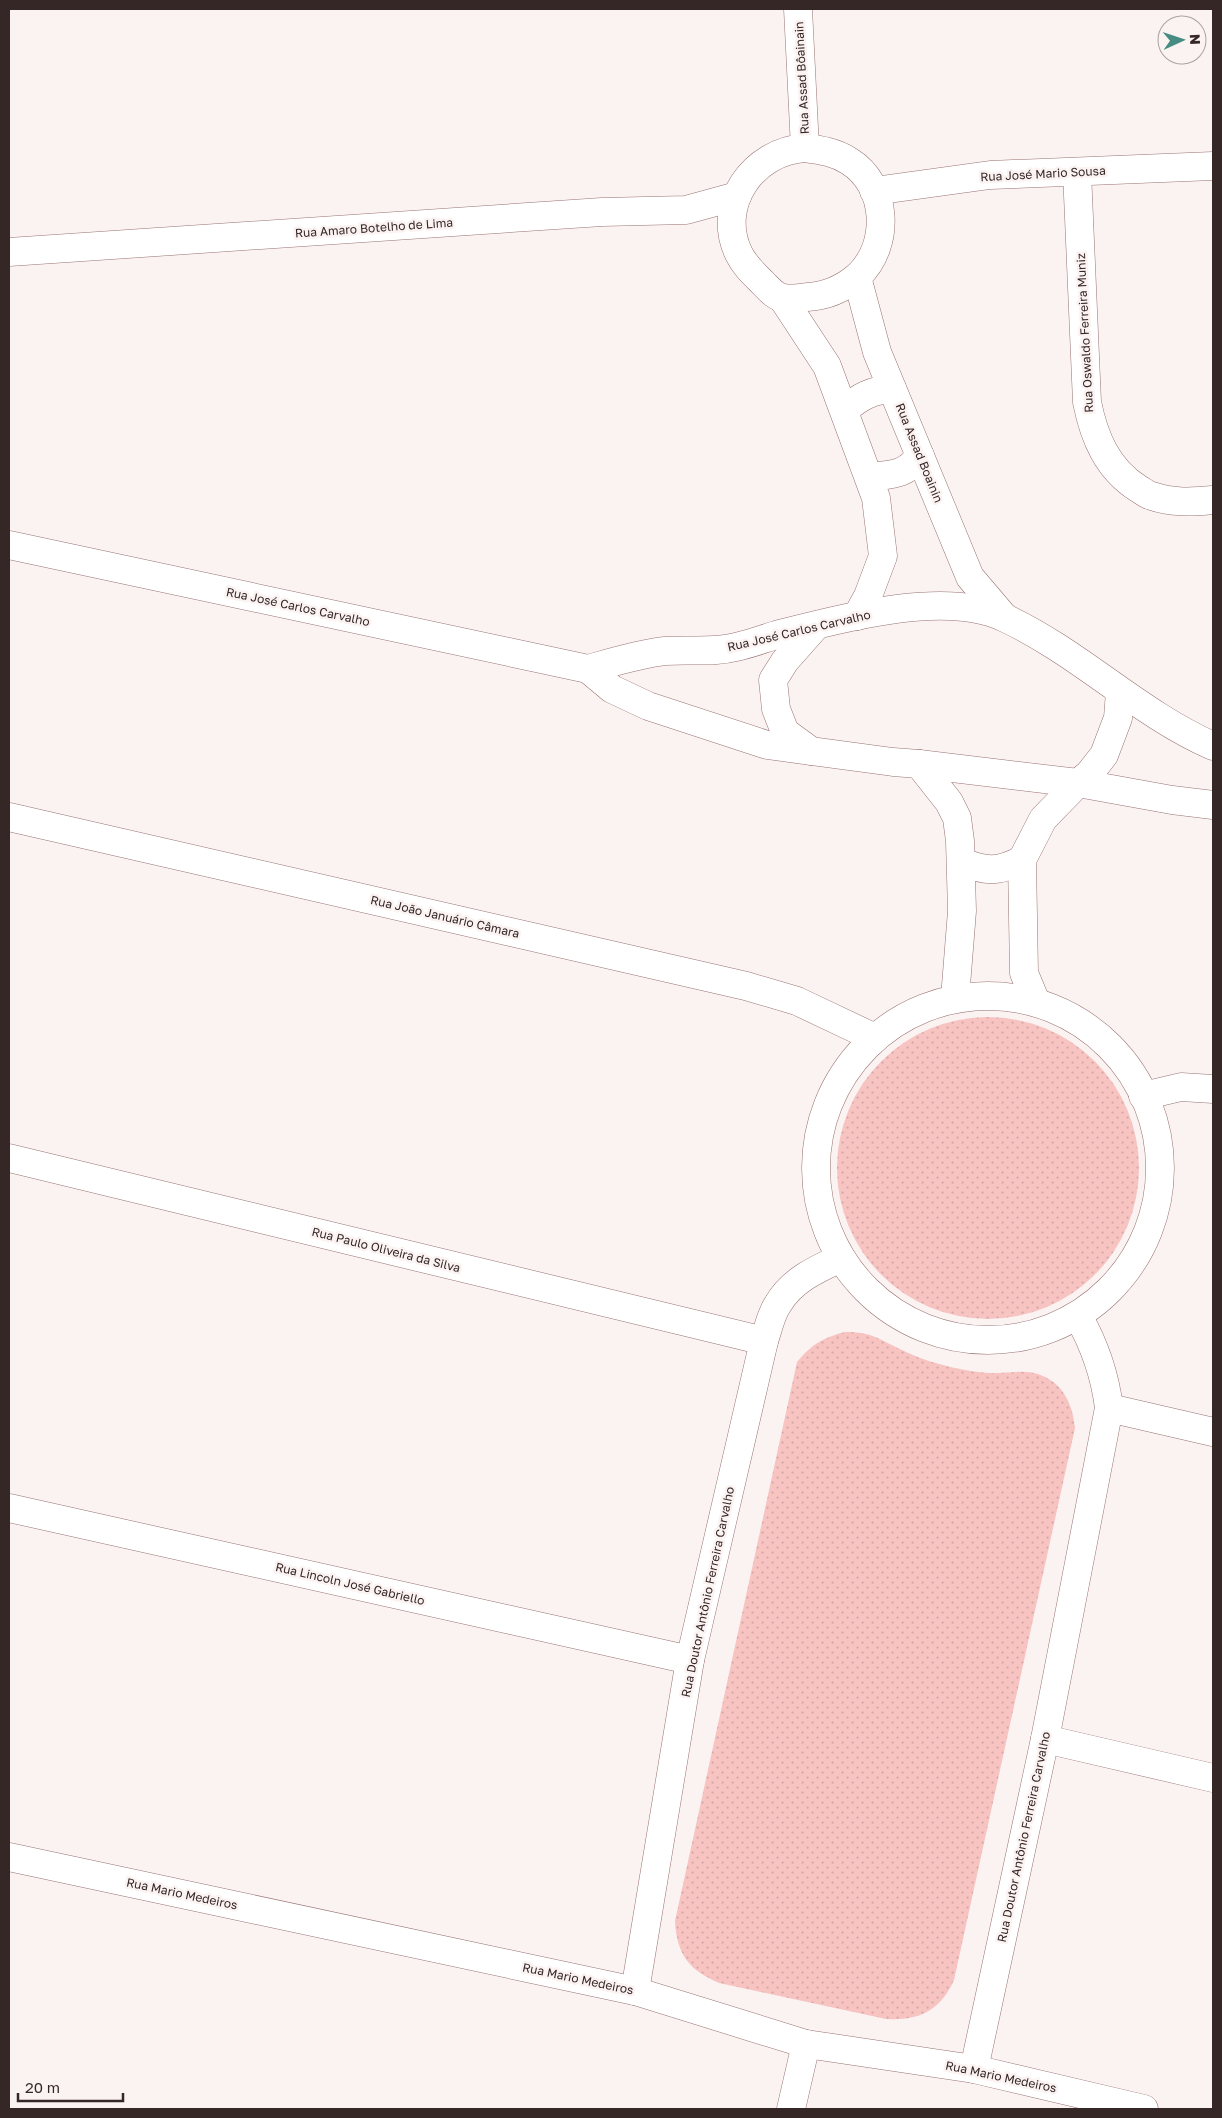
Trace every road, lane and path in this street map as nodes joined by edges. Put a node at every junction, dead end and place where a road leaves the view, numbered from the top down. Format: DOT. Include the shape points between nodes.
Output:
graph roads {
  1 [pos="798,9"];
  2 [pos="805,148"];
  3 [pos="1213,166"];
  4 [pos="1077,172"];
  5 [pos="874,191"];
  6 [pos="737,196"];
  7 [pos="9,252"];
  8 [pos="857,277"];
  9 [pos="783,298"];
  10 [pos="892,389"];
  11 [pos="845,410"];
  12 [pos="920,456"];
  13 [pos="870,477"];
  14 [pos="1213,500"];
  15 [pos="9,545"];
  16 [pos="857,616"];
  17 [pos="1004,617"];
  18 [pos="816,626"];
  19 [pos="588,670"];
  20 [pos="1120,692"];
  21 [pos="1213,746"];
  22 [pos="811,752"];
  23 [pos="919,764"];
  24 [pos="1078,783"];
  25 [pos="1213,805"];
  26 [pos="9,817"];
  27 [pos="1022,860"];
  28 [pos="962,862"];
  29 [pos="954,998"];
  30 [pos="1036,1002"];
  31 [pos="875,1038"];
  32 [pos="1213,1089"];
  33 [pos="1143,1096"];
  34 [pos="9,1158"];
  35 [pos="841,1258"];
  36 [pos="1078,1316"];
  37 [pos="764,1341"];
  38 [pos="1109,1408"];
  39 [pos="1213,1432"];
  40 [pos="9,1508"];
  41 [pos="690,1660"];
  42 [pos="1045,1738"];
  43 [pos="1213,1778"];
  44 [pos="9,1857"];
  45 [pos="635,1991"];
  46 [pos="806,2044"];
  47 [pos="974,2069"];
  48 [pos="791,2109"];
  49 [pos="1144,2109"];
  1 -- 2 [label="street, Rua Assad Bôainain"];
  2 -- 5 [label="street" via="833,152 850,162"];
  2 -- 6 [label="street" via="776,154 759,165"];
  3 -- 4 [label="street, Rua José Mario Sousa"];
  4 -- 5 [label="street, Rua José Mario Sousa" via="990,175"];
  4 -- 14 [label="street, Rua Oswaldo Ferreira Muniz" via="1087,402 1101,448 1114,468 1150,496 1181,502"];
  5 -- 8 [label="street" via="881,210 881,230 877,249 868,266"];
  6 -- 7 [label="street, Rua Amaro Botelho de Lima" via="686,210 602,212"];
  6 -- 9 [label="street" via="733,235 739,254 750,270 774,294"];
  8 -- 9 [label="street" via="838,291 820,297"];
  8 -- 10 [label="street, Rua Assad Boainin" via="877,352"];
  9 -- 11 [label="street" via="827,366"];
  10 -- 11 [label="street" via="868,393"];
  10 -- 12 [label="street, Rua Assad Boainin"];
  11 -- 13 [label="street"];
  12 -- 13 [label="street" via="901,473"];
  12 -- 17 [label="street, Rua Assad Boainin" via="970,578"];
  13 -- 16 [label="street" via="876,498 882,556"];
  15 -- 19 [label="street, Rua José Carlos Carvalho"];
  16 -- 17 [label="street, Rua José Carlos Carvalho" via="931,605 965,607"];
  16 -- 18 [label="street, Rua José Carlos Carvalho"];
  17 -- 20 [label="street, Rua José Carlos Carvalho" via="1068,653"];
  18 -- 19 [label="street, Rua José Carlos Carvalho" via="736,648 664,651"];
  18 -- 22 [label="street" via="773,680 776,709 785,732"];
  19 -- 22 [label="street, Rua José Carlos Carvalho" via="612,690 648,706 767,744"];
  20 -- 21 [label="street, Rua José Carlos Carvalho" via="1184,734"];
  20 -- 24 [label="street" via="1118,718 1104,755"];
  22 -- 23 [label="street, Rua José Carlos Carvalho"];
  23 -- 24 [label="street, Rua José Carlos Carvalho"];
  23 -- 28 [label="street" via="949,802 957,818"];
  24 -- 25 [label="street, Rua José Carlos Carvalho"];
  24 -- 27 [label="street" via="1043,819"];
  26 -- 31 [label="street, Rua João Januário Câmara" via="746,986 797,1001"];
  27 -- 28 [label="street" via="993,870 982,870"];
  27 -- 30 [label="street" via="1024,973"];
  28 -- 29 [label="street" via="962,911"];
  29 -- 30 [label="street" via="1020,998"];
  29 -- 31 [label="street" via="899,1020"];
  30 -- 33 [label="street" via="1078,1021 1101,1038 1120,1058"];
  31 -- 35 [label="street" via="854,1060 838,1085 825,1112 818,1142 819,1202"];
  32 -- 33 [label="street" via="1181,1087"];
  33 -- 36 [label="street" via="1156,1134 1160,1165 1151,1224 1139,1251 1122,1276 1102,1298"];
  34 -- 37 [label="street, Rua Paulo Oliveira da Silva"];
  35 -- 36 [label="street" via="880,1303 933,1332 962,1339 1012,1339 1051,1329"];
  35 -- 37 [label="street, Rua Doutor Antônio Ferreira Carvalho" via="810,1272 789,1289 777,1305"];
  36 -- 38 [label="street, Rua Doutor Antônio Ferreira Carvalho" via="1090,1337 1105,1382"];
  37 -- 41 [label="street, Rua Doutor Antônio Ferreira Carvalho"];
  38 -- 39 [label="street"];
  38 -- 42 [label="street, Rua Doutor Antônio Ferreira Carvalho"];
  40 -- 41 [label="street, Rua Lincoln José Gabriello"];
  41 -- 45 [label="street, Rua Doutor Antônio Ferreira Carvalho"];
  42 -- 43 [label="street"];
  42 -- 47 [label="street, Rua Doutor Antônio Ferreira Carvalho"];
  44 -- 45 [label="street, Rua Mario Medeiros"];
  45 -- 46 [label="street, Rua Mario Medeiros"];
  46 -- 47 [label="street, Rua Mario Medeiros"];
  46 -- 48 [label="street"];
  47 -- 49 [label="street, Rua Mario Medeiros"];
}
